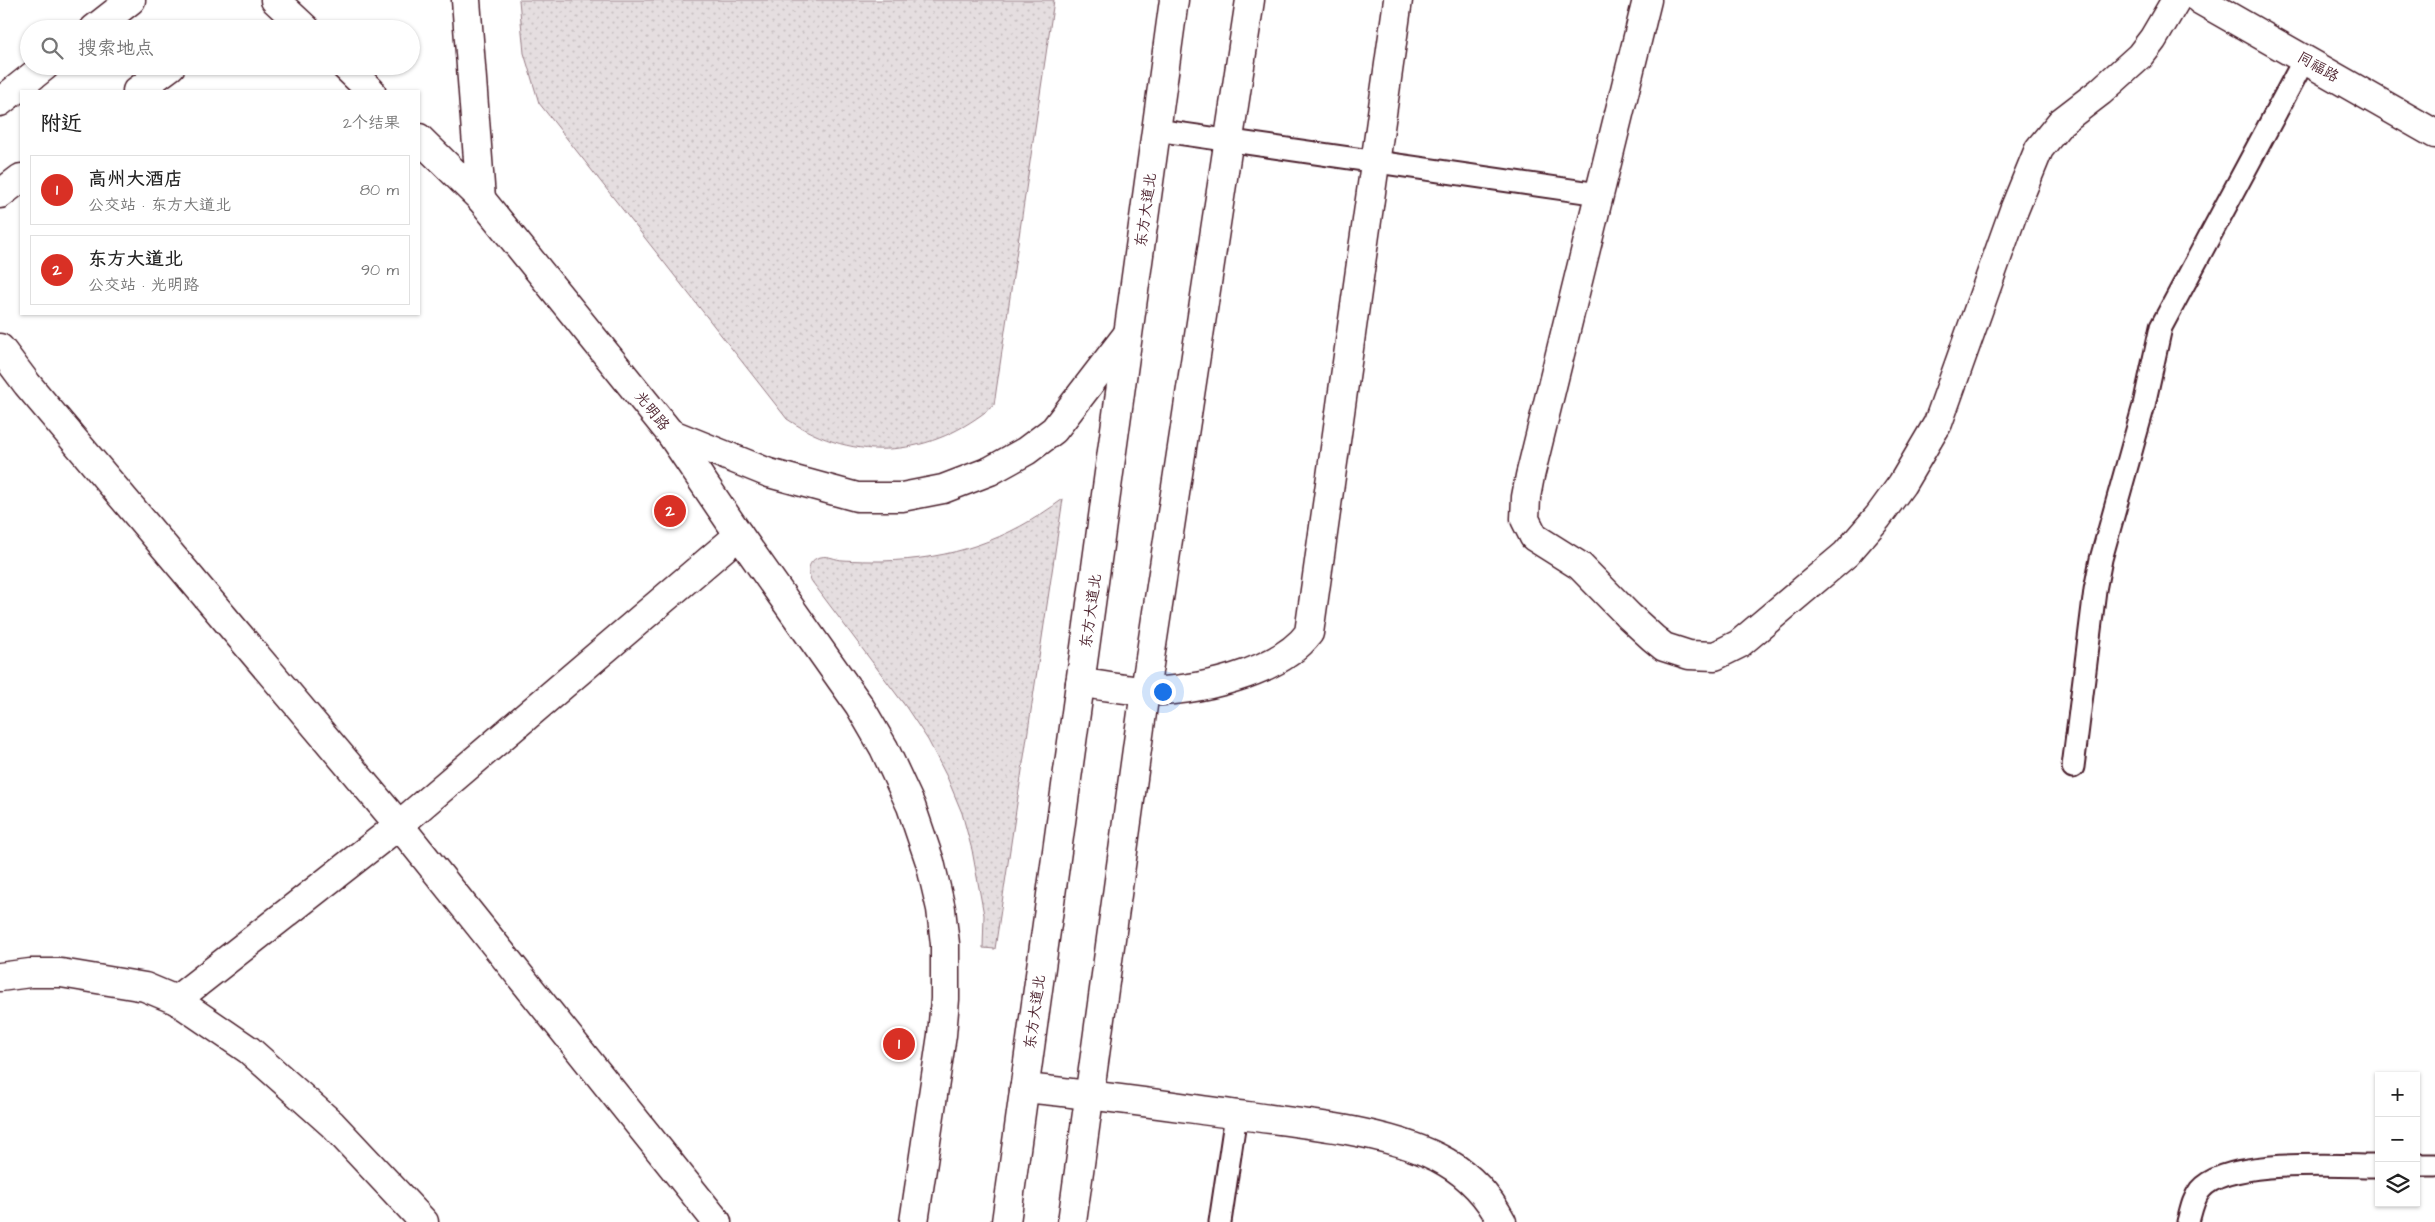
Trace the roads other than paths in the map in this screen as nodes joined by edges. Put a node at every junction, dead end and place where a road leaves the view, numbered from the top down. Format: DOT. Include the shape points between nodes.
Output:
graph roads {
  1 [pos="131,0"];
  2 [pos="275,0"];
  3 [pos="466,0"];
  4 [pos="1174,0"];
  5 [pos="1250,0"];
  6 [pos="1398,0"];
  7 [pos="1647,0"];
  8 [pos="2176,0"];
  9 [pos="2200,0"];
  10 [pos="105,20"];
  11 [pos="296,20"];
  12 [pos="2304,60"];
  13 [pos="34,75"];
  14 [pos="159,75"];
  15 [pos="354,75"];
  16 [pos="138,90"];
  17 [pos="370,90"];
  18 [pos="0,102"];
  19 [pos="1156,130"];
  20 [pos="2435,134"];
  21 [pos="420,139"];
  22 [pos="1228,140"];
  23 [pos="1375,162"];
  24 [pos="20,179"];
  25 [pos="0,194"];
  26 [pos="1599,194"];
  27 [pos="481,199"];
  28 [pos="1129,333"];
  29 [pos="0,348"];
  30 [pos="670,433"];
  31 [pos="739,535"];
  32 [pos="1080,683"];
  33 [pos="1145,691"];
  34 [pos="2073,767"];
  35 [pos="399,826"];
  36 [pos="0,977"];
  37 [pos="176,1000"];
  38 [pos="1024,1088"];
  39 [pos="1089,1094"];
  40 [pos="1236,1115"];
  41 [pos="2420,1165"];
  42 [pos="2435,1165"];
  43 [pos="2375,1166"];
  44 [pos="424,1222"];
  45 [pos="717,1222"];
  46 [pos="914,1222"];
  47 [pos="1006,1222"];
  48 [pos="1072,1222"];
  49 [pos="1220,1222"];
  50 [pos="1502,1222"];
  51 [pos="2188,1222"];
  1 -- 10 [label="street"];
  2 -- 11 [label="street"];
  3 -- 27 [label="street"];
  4 -- 19 [label="street, 东方大道北"];
  5 -- 22 [label="street"];
  6 -- 23 [label="street"];
  7 -- 26 [label="street"];
  8 -- 26 [label="street" via="2140,56 2061,122 2039,150 2014,210 1938,423 1893,497 1846,554 1740,644 1715,656 1690,655 1664,647 1628,616 1580,566 1534,537 1525,519 1530,476"];
  9 -- 12 [label="street, 同福路"];
  12 -- 20 [label="street, 同福路"];
  12 -- 34 [label="lane" via="2161,327 2144,405 2101,560"];
  13 -- 18 [label="street"];
  14 -- 16 [label="street"];
  15 -- 17 [label="street"];
  19 -- 22 [label="lane"];
  19 -- 28 [label="street, 东方大道北"];
  21 -- 27 [label="street, 光明路"];
  22 -- 23 [label="lane"];
  22 -- 33 [label="street"];
  23 -- 26 [label="lane"];
  23 -- 33 [label="street" via="1309,633 1286,656 1255,669 1182,688"];
  24 -- 25 [label="street"];
  27 -- 30 [label="street, 光明路"];
  28 -- 30 [label="street" via="1054,430 990,472 943,489 902,497 857,497 769,473"];
  28 -- 32 [label="street, 东方大道北"];
  29 -- 35 [label="street"];
  30 -- 31 [label="street, 光明路"];
  31 -- 35 [label="street"];
  31 -- 46 [label="street, 光明路" via="859,705 884,748 911,806 930,862 941,909 946,999"];
  32 -- 33 [label="street"];
  32 -- 38 [label="street, 东方大道北"];
  33 -- 39 [label="street"];
  35 -- 37 [label="street"];
  35 -- 45 [label="street"];
  36 -- 37 [label="street" via="61,973 145,987"];
  37 -- 44 [label="street" via="249,1050 332,1124"];
  38 -- 39 [label="street"];
  38 -- 47 [label="street, 东方大道北"];
  39 -- 40 [label="street"];
  39 -- 48 [label="street"];
  40 -- 49 [label="lane"];
  40 -- 50 [label="street" via="1327,1127 1415,1148 1444,1161 1466,1176 1487,1198"];
  41 -- 42 [label="lane"];
  43 -- 51 [label="lane" via="2273,1167 2236,1171 2212,1180 2200,1190"];
}
